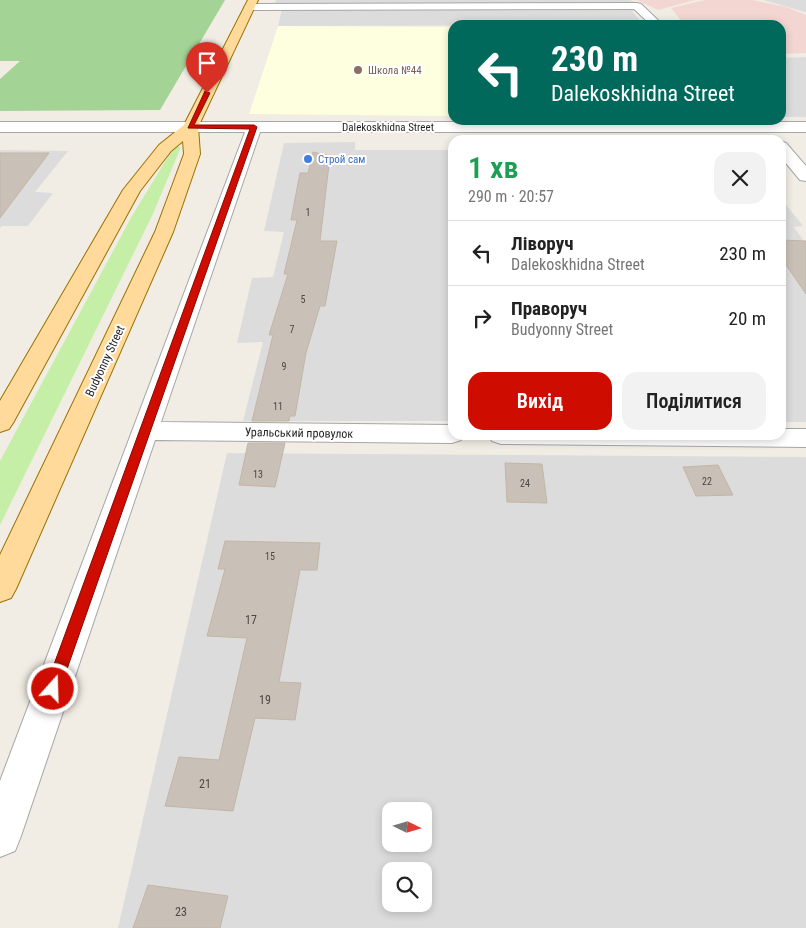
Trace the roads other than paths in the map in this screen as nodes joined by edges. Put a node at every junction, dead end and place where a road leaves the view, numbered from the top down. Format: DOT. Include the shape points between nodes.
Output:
graph roads {
  1 [pos="251,3"];
  2 [pos="652,20"];
  3 [pos="591,125"];
  4 [pos="761,125"];
  5 [pos="775,125"];
  6 [pos="0,127"];
  7 [pos="190,127"];
  8 [pos="254,127"];
  9 [pos="806,127"];
  10 [pos="770,135"];
  11 [pos="786,153"];
  12 [pos="806,176"];
  13 [pos="0,423"];
  14 [pos="145,431"];
  15 [pos="448,434"];
  16 [pos="786,438"];
  17 [pos="806,438"];
  18 [pos="0,589"];
  19 [pos="0,836"];
  1 -- 2 [label="street" via="637,6"];
  1 -- 7 [label="main road"];
  3 -- 8 [label="street, Dalekoskhidna Street"];
  4 -- 10 [label="street"];
  5 -- 9 [label="street, Dalekoskhidna Street"];
  6 -- 7 [label="street, Dalekoskhidna Street"];
  7 -- 8 [label="street, Dalekoskhidna Street"];
  7 -- 13 [label="main road" via="165,148 132,190"];
  7 -- 18 [label="main road, Budyonny Street" via="192,154 164,232"];
  8 -- 14 [label="street"];
  11 -- 12 [label="street"];
  14 -- 15 [label="street, Уральський провулок"];
  14 -- 19 [label="street"];
  16 -- 17 [label="street"];
}
